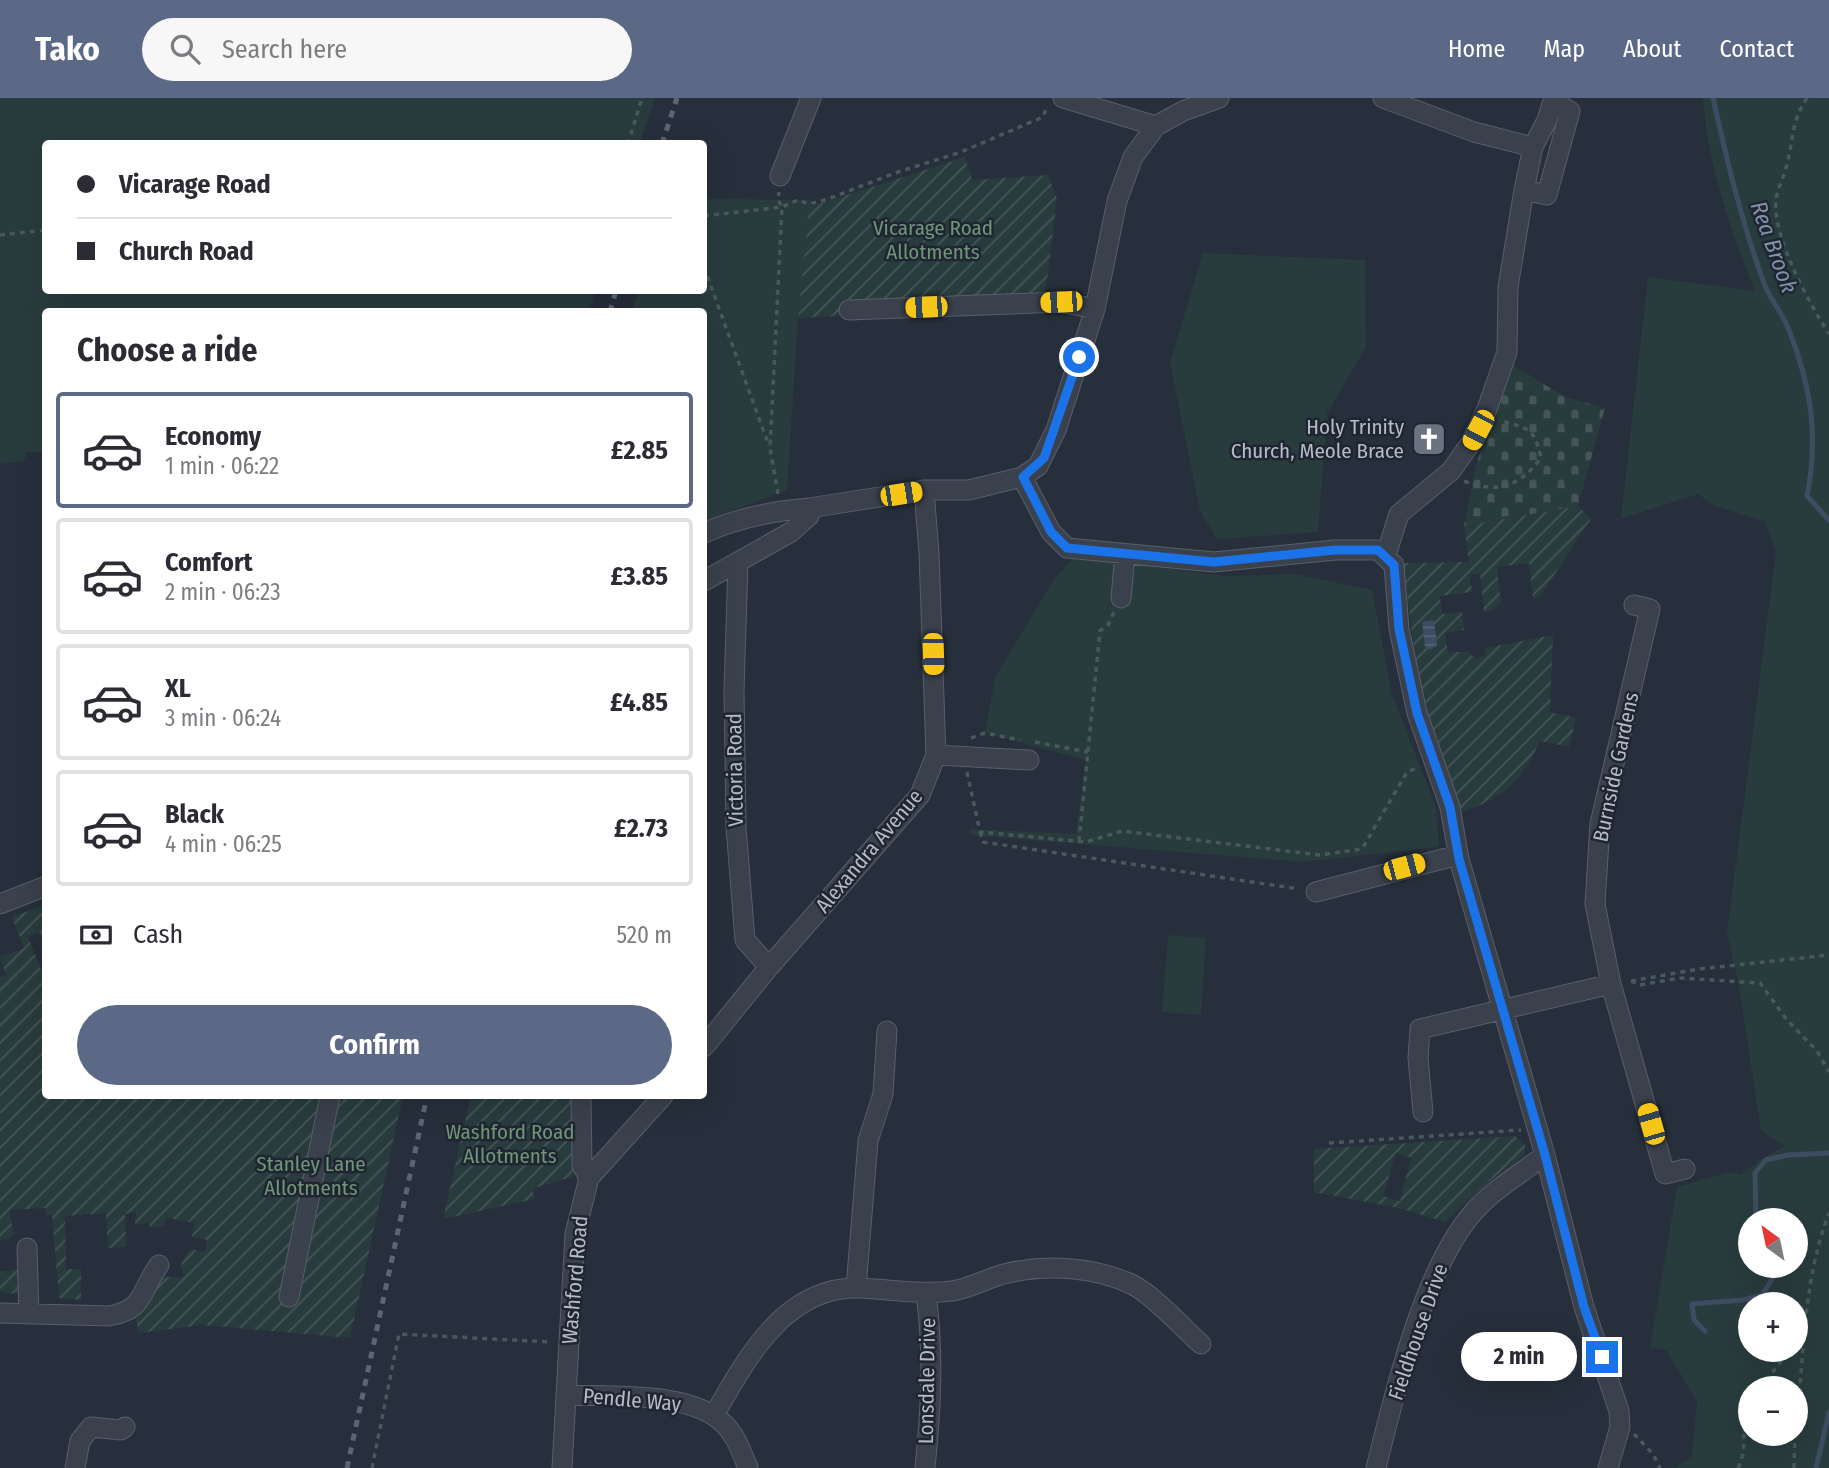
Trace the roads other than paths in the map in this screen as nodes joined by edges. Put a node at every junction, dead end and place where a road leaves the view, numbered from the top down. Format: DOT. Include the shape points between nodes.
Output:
graph roads {
  1 [pos="811,98"];
  2 [pos="1063,98"];
  3 [pos="1219,98"];
  4 [pos="1383,98"];
  5 [pos="1553,99"];
  6 [pos="1156,126"];
  7 [pos="1533,147"];
  8 [pos="780,176"];
  9 [pos="1522,197"];
  10 [pos="1095,309"];
  11 [pos="849,310"];
  12 [pos="1023,477"];
  13 [pos="923,490"];
  14 [pos="809,508"];
  15 [pos="707,532"];
  16 [pos="1125,554"];
  17 [pos="1386,555"];
  18 [pos="738,563"];
  19 [pos="707,579"];
  20 [pos="1121,597"];
  21 [pos="1634,605"];
  22 [pos="936,755"];
  23 [pos="1029,760"];
  24 [pos="1458,855"];
  25 [pos="42,888"];
  26 [pos="1315,892"];
  27 [pos="0,904"];
  28 [pos="769,967"];
  29 [pos="1611,984"];
  30 [pos="1502,1012"];
  31 [pos="892,1040"];
  32 [pos="707,1043"];
  33 [pos="329,1099"];
  34 [pos="581,1099"];
  35 [pos="660,1099"];
  36 [pos="1423,1112"];
  37 [pos="1545,1155"];
  38 [pos="1685,1169"];
  39 [pos="589,1178"];
  40 [pos="27,1248"];
  41 [pos="159,1265"];
  42 [pos="856,1288"];
  43 [pos="926,1294"];
  44 [pos="289,1297"];
  45 [pos="0,1313"];
  46 [pos="29,1314"];
  47 [pos="1201,1344"];
  48 [pos="568,1395"];
  49 [pos="714,1415"];
  50 [pos="125,1427"];
  51 [pos="75,1468"];
  52 [pos="562,1468"];
  53 [pos="748,1468"];
  54 [pos="925,1468"];
  55 [pos="1376,1468"];
  56 [pos="1608,1468"];
  1 -- 8 [label="street"];
  2 -- 6 [label="street"];
  3 -- 6 [label="street"];
  4 -- 7 [label="street" via="1474,132"];
  5 -- 7 [label="street"];
  5 -- 9 [label="street" via="1570,111 1546,195"];
  6 -- 10 [label="street" via="1133,157 1117,201"];
  7 -- 9 [label="street"];
  9 -- 17 [label="street" via="1507,287 1507,352 1485,416 1451,471 1399,514"];
  10 -- 11 [label="street" via="1061,302"];
  10 -- 12 [label="street" via="1044,458"];
  12 -- 13 [label="street" via="969,490"];
  12 -- 16 [label="street" via="1051,532 1067,548"];
  13 -- 14 [label="street"];
  13 -- 22 [label="street, Alexandra Avenue"];
  14 -- 15 [label="street" via="777,510"];
  14 -- 18 [label="street" via="809,516 791,532"];
  16 -- 17 [label="street" via="1214,562 1335,550 1378,550"];
  16 -- 20 [label="street"];
  17 -- 24 [label="street" via="1394,565 1399,629 1417,713 1450,807"];
  18 -- 19 [label="street"];
  18 -- 28 [label="street, Victoria Road" via="736,827 746,940"];
  21 -- 29 [label="street, Burnside Gardens" via="1650,609 1600,824 1595,891"];
  22 -- 23 [label="street"];
  22 -- 28 [label="street, Alexandra Avenue" via="920,795"];
  24 -- 26 [label="street"];
  24 -- 30 [label="street"];
  25 -- 27 [label="street"];
  28 -- 32 [label="street, Alexandra Avenue"];
  29 -- 30 [label="street"];
  29 -- 38 [label="street, Burnside Gardens" via="1665,1174"];
  30 -- 36 [label="street" via="1420,1029"];
  30 -- 37 [label="street"];
  31 -- 42 [label="street" via="883,1094 868,1141"];
  33 -- 44 [label="street"];
  34 -- 39 [label="street, Washford Road" via="582,1165"];
  35 -- 39 [label="street"];
  37 -- 55 [label="street, Fieldhouse Drive" via="1492,1194 1451,1241 1421,1316"];
  37 -- 56 [label="street" via="1584,1307 1619,1411 1620,1427"];
  39 -- 48 [label="street, Washford Road" via="575,1234"];
  40 -- 46 [label="street"];
  41 -- 46 [label="street" via="127,1314"];
  42 -- 43 [label="street"];
  42 -- 49 [label="street" via="814,1294 778,1321"];
  43 -- 47 [label="street" via="957,1290 1006,1273 1073,1268 1099,1283 1135,1285"];
  43 -- 54 [label="street, Lonsdale Drive" via="931,1404"];
  45 -- 46 [label="street"];
  48 -- 49 [label="street, Pendle Way" via="688,1403"];
  48 -- 52 [label="street, Washford Road"];
  49 -- 53 [label="street" via="727,1426"];
  50 -- 51 [label="street" via="91,1427 80,1441"];
}
